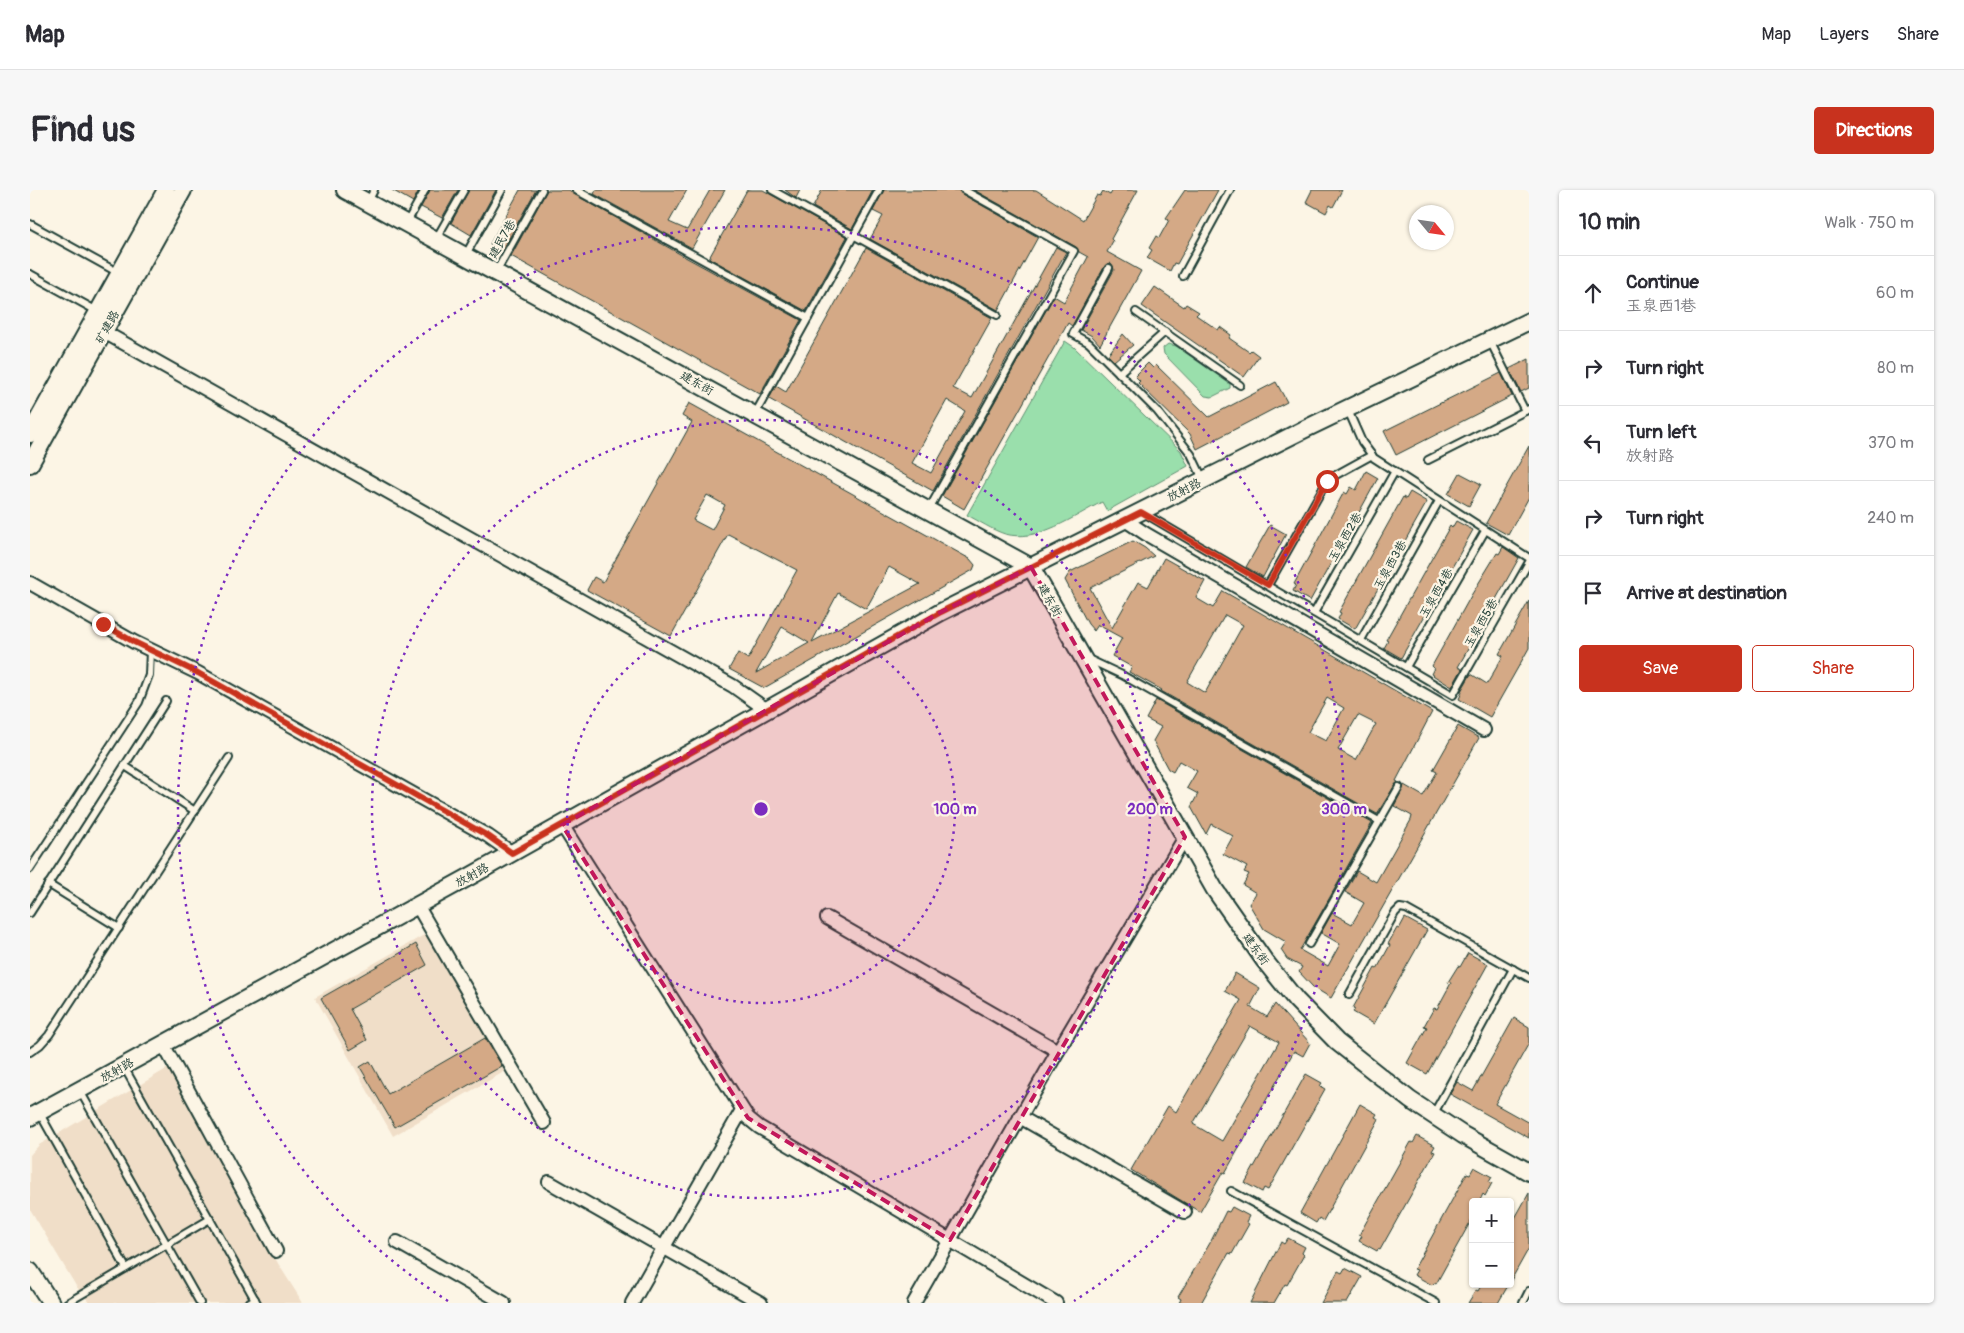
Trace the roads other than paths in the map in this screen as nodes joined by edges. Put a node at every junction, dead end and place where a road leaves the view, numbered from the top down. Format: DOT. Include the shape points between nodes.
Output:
graph roads {
  1 [pos="166,190"];
  2 [pos="183,190"];
  3 [pos="345,190"];
  4 [pos="425,190"];
  5 [pos="464,190"];
  6 [pos="502,190"];
  7 [pos="542,190"];
  8 [pos="576,190"];
  9 [pos="772,190"];
  10 [pos="880,190"];
  11 [pos="964,190"];
  12 [pos="1230,190"];
  13 [pos="371,196"];
  14 [pos="30,224"];
  15 [pos="406,224"];
  16 [pos="854,236"];
  17 [pos="436,240"];
  18 [pos="465,256"];
  19 [pos="1109,268"];
  20 [pos="120,273"];
  21 [pos="496,273"];
  22 [pos="30,274"];
  23 [pos="1182,276"];
  24 [pos="98,312"];
  25 [pos="1136,312"];
  26 [pos="997,315"];
  27 [pos="808,318"];
  28 [pos="1529,321"];
  29 [pos="104,332"];
  30 [pos="1165,332"];
  31 [pos="1489,340"];
  32 [pos="1119,373"];
  33 [pos="1240,385"];
  34 [pos="1347,408"];
  35 [pos="1527,410"];
  36 [pos="754,415"];
  37 [pos="30,434"];
  38 [pos="1372,455"];
  39 [pos="1428,460"];
  40 [pos="30,464"];
  41 [pos="1395,471"];
  42 [pos="1203,480"];
  43 [pos="1439,501"];
  44 [pos="928,510"];
  45 [pos="1141,512"];
  46 [pos="1125,520"];
  47 [pos="1485,531"];
  48 [pos="1529,558"];
  49 [pos="1529,562"];
  50 [pos="1031,567"];
  51 [pos="30,583"];
  52 [pos="1268,585"];
  53 [pos="1314,613"];
  54 [pos="1361,640"];
  55 [pos="150,650"];
  56 [pos="1082,656"];
  57 [pos="1406,667"];
  58 [pos="166,701"];
  59 [pos="767,710"];
  60 [pos="1484,730"];
  61 [pos="229,758"];
  62 [pos="125,766"];
  63 [pos="1399,787"];
  64 [pos="195,811"];
  65 [pos="1379,821"];
  66 [pos="562,825"];
  67 [pos="1185,837"];
  68 [pos="512,853"];
  69 [pos="30,869"];
  70 [pos="48,884"];
  71 [pos="417,905"];
  72 [pos="30,913"];
  73 [pos="827,918"];
  74 [pos="118,928"];
  75 [pos="1309,944"];
  76 [pos="1513,969"];
  77 [pos="1529,978"];
  78 [pos="1349,995"];
  79 [pos="163,1044"];
  80 [pos="1058,1051"];
  81 [pos="30,1052"];
  82 [pos="123,1066"];
  83 [pos="80,1090"];
  84 [pos="742,1110"];
  85 [pos="35,1114"];
  86 [pos="1432,1116"];
  87 [pos="1020,1117"];
  88 [pos="544,1123"];
  89 [pos="1529,1172"];
  90 [pos="549,1182"];
  91 [pos="1231,1191"];
  92 [pos="1184,1212"];
  93 [pos="210,1219"];
  94 [pos="950,1240"];
  95 [pos="397,1242"];
  96 [pos="167,1245"];
  97 [pos="664,1248"];
  98 [pos="276,1251"];
  99 [pos="126,1268"];
  100 [pos="30,1271"];
  101 [pos="1529,1291"];
  102 [pos="256,1301"];
  103 [pos="51,1303"];
  104 [pos="67,1303"];
  105 [pos="200,1303"];
  106 [pos="248,1303"];
  107 [pos="504,1303"];
  108 [pos="632,1303"];
  109 [pos="760,1303"];
  110 [pos="914,1303"];
  111 [pos="1056,1303"];
  112 [pos="1436,1303"];
  113 [pos="1522,1303"];
  1 -- 20 [label="street, 矿建路"];
  2 -- 29 [label="street, 矿建路"];
  3 -- 13 [label="street, 建东街"];
  4 -- 15 [label="lane"];
  5 -- 17 [label="lane"];
  6 -- 18 [label="lane"];
  7 -- 21 [label="lane, 建民7巷"];
  8 -- 27 [label="lane"];
  9 -- 16 [label="lane"];
  10 -- 16 [label="lane"];
  11 -- 44 [label="lane" via="1074,251"];
  12 -- 23 [label="lane"];
  13 -- 15 [label="street, 建东街"];
  14 -- 20 [label="lane"];
  15 -- 17 [label="street, 建东街"];
  16 -- 26 [label="lane"];
  16 -- 27 [label="lane"];
  17 -- 18 [label="street, 建东街"];
  18 -- 21 [label="street, 建东街"];
  19 -- 32 [label="lane" via="1073,334 1089,343"];
  20 -- 24 [label="street, 矿建路"];
  21 -- 36 [label="street, 建东街"];
  22 -- 24 [label="lane"];
  24 -- 37 [label="street, 矿建路"];
  25 -- 30 [label="lane"];
  27 -- 36 [label="lane"];
  28 -- 31 [label="street, 放射路"];
  29 -- 40 [label="street, 矿建路"];
  29 -- 59 [label="street" via="733,686"];
  30 -- 32 [label="lane"];
  30 -- 33 [label="lane"];
  31 -- 34 [label="street, 放射路"];
  31 -- 35 [label="lane"];
  32 -- 42 [label="lane" via="1184,444"];
  34 -- 38 [label="lane" via="1362,442"];
  34 -- 42 [label="street, 放射路"];
  35 -- 39 [label="lane"];
  36 -- 44 [label="street, 建东街"];
  38 -- 41 [label="lane"];
  38 -- 52 [label="lane" via="1327,481"];
  41 -- 43 [label="lane"];
  41 -- 53 [label="lane, 玉泉西2巷"];
  42 -- 45 [label="street, 放射路"];
  43 -- 47 [label="lane"];
  43 -- 54 [label="lane, 玉泉西3巷"];
  44 -- 50 [label="street, 建东街"];
  45 -- 46 [label="street, 放射路"];
  45 -- 52 [label="lane"];
  46 -- 50 [label="street, 放射路"];
  46 -- 60 [label="street"];
  47 -- 48 [label="lane"];
  47 -- 57 [label="lane, 玉泉西4巷"];
  49 -- 57 [label="lane, 玉泉西5巷" via="1453,695"];
  50 -- 56 [label="street, 建东街"];
  50 -- 59 [label="street, 放射路" via="941,612"];
  51 -- 55 [label="street"];
  52 -- 53 [label="lane"];
  53 -- 54 [label="lane"];
  54 -- 57 [label="lane"];
  55 -- 68 [label="street" via="479,831"];
  55 -- 69 [label="lane" via="149,675 140,702"];
  56 -- 65 [label="lane" via="1122,675"];
  56 -- 67 [label="street, 建东街"];
  58 -- 62 [label="lane"];
  59 -- 66 [label="street, 放射路"];
  61 -- 64 [label="lane"];
  62 -- 64 [label="lane"];
  62 -- 70 [label="lane"];
  63 -- 65 [label="lane"];
  64 -- 74 [label="lane"];
  65 -- 75 [label="lane"];
  66 -- 68 [label="street, 放射路"];
  66 -- 84 [label="street"];
  67 -- 80 [label="street"];
  67 -- 86 [label="street, 建东街" via="1220,898 1296,1000 1337,1042"];
  68 -- 71 [label="street, 放射路"];
  70 -- 72 [label="lane"];
  70 -- 74 [label="lane"];
  71 -- 79 [label="street, 放射路"];
  71 -- 88 [label="street"];
  73 -- 80 [label="street"];
  74 -- 81 [label="lane" via="49,1035"];
  76 -- 77 [label="lane"];
  76 -- 78 [label="lane" via="1400,908"];
  76 -- 86 [label="lane"];
  79 -- 82 [label="street, 放射路"];
  79 -- 98 [label="street"];
  80 -- 87 [label="street"];
  82 -- 83 [label="street, 放射路"];
  82 -- 93 [label="lane"];
  83 -- 85 [label="street, 放射路"];
  83 -- 96 [label="lane"];
  84 -- 94 [label="street" via="759,1127"];
  84 -- 97 [label="street"];
  85 -- 99 [label="lane"];
  86 -- 89 [label="street, 建东街"];
  87 -- 92 [label="street"];
  87 -- 94 [label="street"];
  90 -- 97 [label="street"];
  91 -- 112 [label="lane"];
  93 -- 96 [label="lane"];
  93 -- 102 [label="lane"];
  94 -- 110 [label="street"];
  94 -- 111 [label="street"];
  95 -- 107 [label="street"];
  96 -- 99 [label="lane"];
  96 -- 105 [label="lane"];
  97 -- 108 [label="street"];
  97 -- 109 [label="street"];
  99 -- 104 [label="lane"];
  100 -- 103 [label="street"];
  101 -- 113 [label="lane"];
  102 -- 106 [label="lane"];
}
